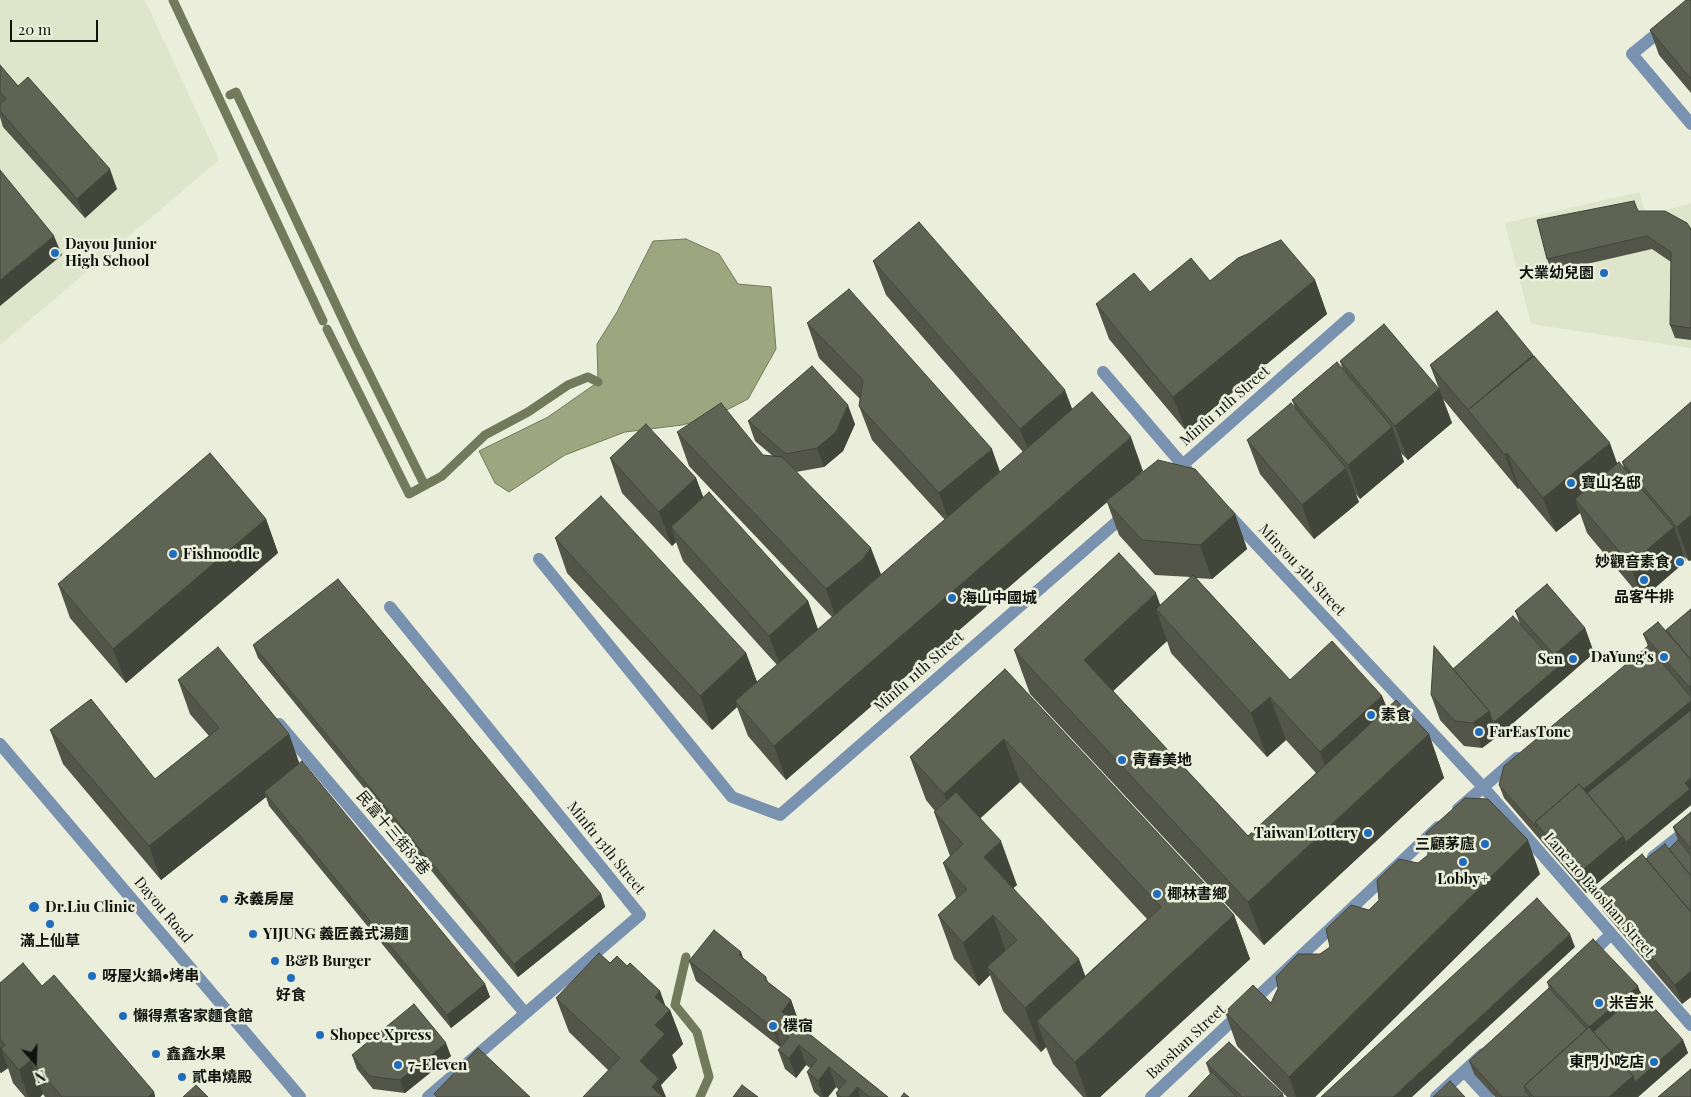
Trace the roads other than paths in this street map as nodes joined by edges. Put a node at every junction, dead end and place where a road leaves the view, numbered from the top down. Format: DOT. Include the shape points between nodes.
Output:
graph roads {
  1 [pos="1691,6"];
  2 [pos="1691,124"];
  3 [pos="1349,318"];
  4 [pos="1103,372"];
  5 [pos="1182,465"];
  6 [pos="1196,480"];
  7 [pos="1160,484"];
  8 [pos="1216,501"];
  9 [pos="1138,503"];
  10 [pos="539,559"];
  11 [pos="390,607"];
  12 [pos="269,712"];
  13 [pos="0,744"];
  14 [pos="1527,749"];
  15 [pos="1483,787"];
  16 [pos="1691,827"];
  17 [pos="1640,868"];
  18 [pos="1612,934"];
  19 [pos="1576,967"];
  20 [pos="525,1013"];
  21 [pos="1689,1020"];
  22 [pos="1492,1045"];
  23 [pos="1464,1071"];
  24 [pos="300,1097"];
  25 [pos="428,1097"];
  26 [pos="1151,1097"];
  27 [pos="1436,1097"];
  28 [pos="1488,1097"];
  1 -- 2 [label="street" via="1632,54"];
  3 -- 5 [label="street, Minfu 11th Street"];
  4 -- 5 [label="street"];
  5 -- 6 [label="street"];
  5 -- 7 [label="street, Minfu 11th Street"];
  8 -- 15 [label="street, Minyou 5th Street"];
  9 -- 10 [label="street, Minfu 11th Street" via="780,815 732,798"];
  11 -- 20 [label="street, Minfu 13th Street" via="640,915"];
  12 -- 20 [label="street, 民富十三街85巷"];
  13 -- 24 [label="street, Dayou Road"];
  14 -- 15 [label="street, Baoshan Street"];
  15 -- 18 [label="street, Lane210 Baoshan Street" via="1593,906"];
  15 -- 26 [label="street, Baoshan Street"];
  16 -- 17 [label="street"];
  18 -- 19 [label="street"];
  18 -- 21 [label="street, Lane210 Baoshan Street"];
  20 -- 25 [label="street, Minfu 13th Street"];
  22 -- 23 [label="street"];
  23 -- 27 [label="street"];
  23 -- 28 [label="street"];
}
